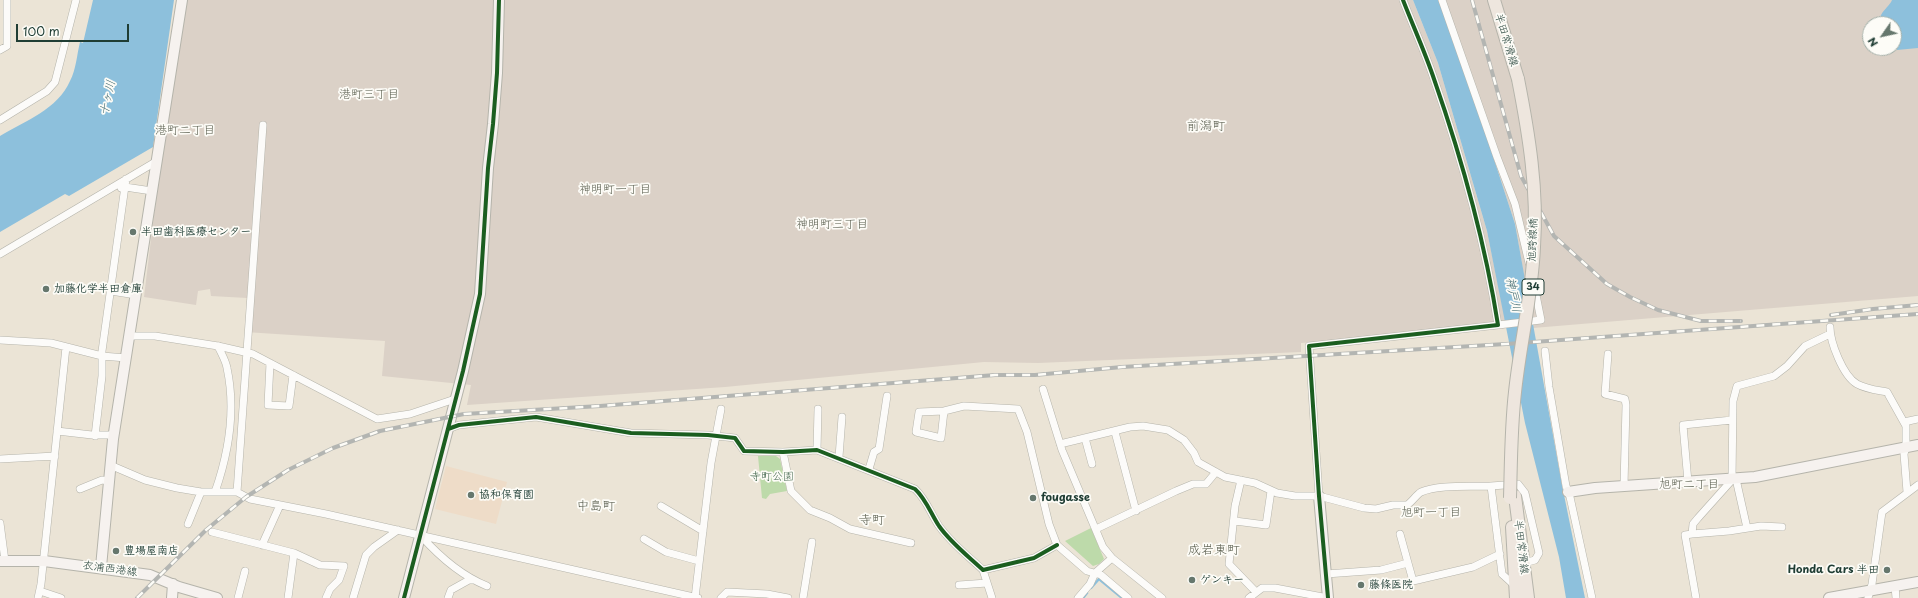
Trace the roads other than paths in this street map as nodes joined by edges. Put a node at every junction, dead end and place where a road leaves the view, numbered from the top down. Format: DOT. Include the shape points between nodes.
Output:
graph roads {
  1 [pos="7,0"];
  2 [pos="76,0"];
  3 [pos="182,0"];
  4 [pos="499,0"];
  5 [pos="1403,0"];
  6 [pos="1442,0"];
  7 [pos="1494,0"];
  8 [pos="1498,0"];
  9 [pos="0,50"];
  10 [pos="1520,79"];
  11 [pos="0,120"];
  12 [pos="263,125"];
  13 [pos="157,161"];
  14 [pos="126,183"];
  15 [pos="152,191"];
  16 [pos="0,254"];
  17 [pos="111,291"];
  18 [pos="136,295"];
  19 [pos="1498,325"];
  20 [pos="130,336"];
  21 [pos="0,340"];
  22 [pos="66,346"];
  23 [pos="218,346"];
  24 [pos="1545,351"];
  25 [pos="246,352"];
  26 [pos="1608,354"];
  27 [pos="102,356"];
  28 [pos="126,358"];
  29 [pos="270,363"];
  30 [pos="293,375"];
  31 [pos="1043,389"];
  32 [pos="887,396"];
  33 [pos="455,400"];
  34 [pos="722,409"];
  35 [pos="818,409"];
  36 [pos="944,411"];
  37 [pos="842,417"];
  38 [pos="1918,419"];
  39 [pos="1732,420"];
  40 [pos="1904,422"];
  41 [pos="448,429"];
  42 [pos="57,431"];
  43 [pos="1115,432"];
  44 [pos="114,435"];
  45 [pos="95,436"];
  46 [pos="716,436"];
  47 [pos="1085,438"];
  48 [pos="1060,444"];
  49 [pos="1918,444"];
  50 [pos="1906,447"];
  51 [pos="817,450"];
  52 [pos="783,452"];
  53 [pos="55,456"];
  54 [pos="839,457"];
  55 [pos="0,459"];
  56 [pos="1092,464"];
  57 [pos="110,465"];
  58 [pos="869,469"];
  59 [pos="1216,472"];
  60 [pos="1734,479"];
  61 [pos="1241,480"];
  62 [pos="109,481"];
  63 [pos="1688,482"];
  64 [pos="1918,485"];
  65 [pos="1491,486"];
  66 [pos="1624,486"];
  67 [pos="80,489"];
  68 [pos="1271,491"];
  69 [pos="202,492"];
  70 [pos="215,492"];
  71 [pos="237,492"];
  72 [pos="1568,492"];
  73 [pos="1907,492"];
  74 [pos="1319,496"];
  75 [pos="1513,497"];
  76 [pos="280,505"];
  77 [pos="661,506"];
  78 [pos="1136,510"];
  79 [pos="1235,521"];
  80 [pos="0,523"];
  81 [pos="188,524"];
  82 [pos="1782,527"];
  83 [pos="1747,528"];
  84 [pos="398,530"];
  85 [pos="1096,530"];
  86 [pos="212,532"];
  87 [pos="703,532"];
  88 [pos="1400,534"];
  89 [pos="1692,534"];
  90 [pos="420,536"];
  91 [pos="644,539"];
  92 [pos="812,542"];
  93 [pos="910,543"];
  94 [pos="262,545"];
  95 [pos="1057,545"];
  96 [pos="294,553"];
  97 [pos="1500,554"];
  98 [pos="1112,558"];
  99 [pos="44,560"];
  100 [pos="2,561"];
  101 [pos="699,561"];
  102 [pos="1524,563"];
  103 [pos="1408,564"];
  104 [pos="101,567"];
  105 [pos="983,570"];
  106 [pos="245,571"];
  107 [pos="1095,573"];
  108 [pos="1326,574"];
  109 [pos="473,580"];
  110 [pos="1918,582"];
  111 [pos="987,583"];
  112 [pos="173,584"];
  113 [pos="1514,584"];
  114 [pos="959,585"];
  115 [pos="487,586"];
  116 [pos="1895,586"];
  117 [pos="1256,592"];
  118 [pos="1870,594"];
  119 [pos="38,595"];
  120 [pos="62,598"];
  121 [pos="172,598"];
  122 [pos="217,598"];
  123 [pos="238,598"];
  124 [pos="288,598"];
  125 [pos="326,598"];
  126 [pos="353,598"];
  127 [pos="404,598"];
  128 [pos="448,598"];
  129 [pos="696,598"];
  130 [pos="721,598"];
  131 [pos="788,598"];
  132 [pos="803,598"];
  133 [pos="992,598"];
  134 [pos="1078,598"];
  135 [pos="1128,598"];
  136 [pos="1162,598"];
  137 [pos="1250,598"];
  138 [pos="1328,598"];
  139 [pos="1516,598"];
  140 [pos="1528,598"];
  141 [pos="1592,598"];
  142 [pos="1696,598"];
  143 [pos="1829,598"];
  144 [pos="1896,598"];
  1 -- 9 [label="street" via="7,46"];
  2 -- 11 [label="street" via="55,82 48,91"];
  3 -- 13 [label="street"];
  4 -- 33 [label="street" via="497,73 480,294"];
  5 -- 19 [label="street" via="1434,78 1462,168 1491,283"];
  6 -- 19 [label="street" via="1520,220 1541,320"];
  7 -- 10 [label="main road, 半田常滑線 / 34"];
  8 -- 10 [label="main road, 半田常滑線 / 34"];
  10 -- 75 [label="main road, 旭跨線橋 / 34, bridge" via="1533,170 1534,247 1515,391 1511,447"];
  12 -- 25 [label="street"];
  13 -- 14 [label="street"];
  13 -- 15 [label="street"];
  14 -- 15 [label="street"];
  14 -- 16 [label="street" via="108,190"];
  14 -- 17 [label="street"];
  15 -- 18 [label="street"];
  17 -- 18 [label="street"];
  17 -- 27 [label="street"];
  18 -- 20 [label="street"];
  19 -- 74 [label="street" via="1309,346"];
  20 -- 23 [label="street" via="155,336"];
  20 -- 28 [label="street"];
  21 -- 22 [label="street" via="36,341"];
  22 -- 27 [label="street"];
  22 -- 42 [label="street"];
  23 -- 25 [label="street"];
  23 -- 70 [label="street" via="227,367 230,422 229,446"];
  24 -- 72 [label="street"];
  25 -- 29 [label="street"];
  25 -- 71 [label="street"];
  26 -- 66 [label="street" via="1605,394 1625,399 1626,405"];
  27 -- 28 [label="street"];
  27 -- 45 [label="street"];
  28 -- 44 [label="street"];
  29 -- 30 [label="street"];
  29 -- 30 [label="street" via="268,405 289,406"];
  30 -- 33 [label="street" via="377,419 410,414"];
  31 -- 48 [label="street"];
  32 -- 58 [label="street" via="879,449 874,452"];
  33 -- 41 [label="street"];
  34 -- 46 [label="street"];
  35 -- 51 [label="street"];
  36 -- 36 [label="street" via="941,438 916,432 919,412"];
  36 -- 95 [label="street" via="964,406 1018,409 1029,438 1049,524"];
  37 -- 54 [label="street"];
  38 -- 40 [label="street"];
  39 -- 40 [label="street" via="1737,386 1774,376 1805,346 1830,330 1837,354 1849,377 1867,388 1886,392"];
  39 -- 60 [label="street"];
  39 -- 63 [label="street" via="1683,425"];
  40 -- 50 [label="street"];
  41 -- 46 [label="street" via="459,425 536,417 631,433"];
  41 -- 90 [label="street"];
  42 -- 45 [label="street"];
  42 -- 53 [label="street"];
  43 -- 47 [label="street"];
  43 -- 59 [label="street" via="1143,426 1168,430 1184,440 1198,462"];
  43 -- 78 [label="street"];
  44 -- 45 [label="street"];
  44 -- 57 [label="street"];
  46 -- 52 [label="street" via="735,438 744,451"];
  46 -- 87 [label="street"];
  47 -- 48 [label="street"];
  47 -- 56 [label="street"];
  48 -- 85 [label="street"];
  49 -- 50 [label="street"];
  50 -- 60 [label="street"];
  50 -- 73 [label="street" via="1904,454"];
  51 -- 52 [label="street"];
  51 -- 54 [label="street"];
  52 -- 93 [label="street" via="791,491 810,510 850,529"];
  53 -- 55 [label="street"];
  53 -- 99 [label="street"];
  54 -- 58 [label="street"];
  57 -- 62 [label="street"];
  57 -- 69 [label="street" via="145,480"];
  58 -- 105 [label="street" via="920,493 947,537"];
  59 -- 61 [label="street" via="1225,477"];
  59 -- 78 [label="street" via="1206,484 1193,484"];
  60 -- 63 [label="street"];
  60 -- 83 [label="street"];
  60 -- 89 [label="street" via="1693,524"];
  61 -- 68 [label="street" via="1255,483"];
  61 -- 79 [label="street"];
  62 -- 67 [label="street" via="102,480"];
  62 -- 104 [label="street"];
  63 -- 66 [label="street"];
  64 -- 73 [label="street"];
  65 -- 74 [label="street" via="1429,490 1420,493 1407,505 1376,509 1348,505"];
  65 -- 97 [label="street"];
  65 -- 102 [label="street" via="1518,484 1525,493 1539,553 1535,560"];
  66 -- 72 [label="street"];
  68 -- 74 [label="street" via="1295,496"];
  68 -- 79 [label="street" via="1266,525"];
  69 -- 70 [label="street"];
  69 -- 81 [label="street"];
  70 -- 71 [label="street"];
  71 -- 76 [label="street" via="250,499"];
  72 -- 141 [label="street"];
  73 -- 118 [label="street" via="1882,512"];
  74 -- 108 [label="street"];
  75 -- 102 [label="main road, 半田常滑線 / 34"];
  75 -- 113 [label="main road, 半田常滑線 / 34"];
  76 -- 84 [label="street"];
  76 -- 94 [label="street"];
  77 -- 87 [label="street"];
  78 -- 85 [label="street"];
  79 -- 117 [label="street" via="1229,564"];
  80 -- 100 [label="street"];
  82 -- 83 [label="street"];
  83 -- 89 [label="street"];
  84 -- 90 [label="street"];
  84 -- 126 [label="street" via="366,555"];
  85 -- 98 [label="street" via="1103,547"];
  86 -- 94 [label="street"];
  87 -- 101 [label="street"];
  88 -- 103 [label="street"];
  89 -- 142 [label="street" via="1685,536"];
  90 -- 109 [label="street"];
  90 -- 127 [label="street"];
  90 -- 129 [label="street"];
  91 -- 101 [label="street" via="666,552"];
  92 -- 132 [label="street"];
  94 -- 96 [label="street"];
  95 -- 105 [label="street" via="1034,558"];
  95 -- 107 [label="street" via="1087,572"];
  96 -- 124 [label="street"];
  96 -- 125 [label="street" via="320,565 344,566 339,580 330,589"];
  97 -- 103 [label="street" via="1473,567 1412,581"];
  97 -- 113 [label="street" via="1502,574"];
  98 -- 107 [label="street"];
  98 -- 136 [label="street"];
  99 -- 100 [label="street, 衣浦西港線"];
  99 -- 104 [label="street, 衣浦西港線"];
  99 -- 119 [label="street"];
  101 -- 129 [label="street"];
  102 -- 140 [label="main road, 半田常滑線 / 34"];
  103 -- 108 [label="street" via="1380,570"];
  104 -- 112 [label="street, 衣浦西港線" via="150,576"];
  105 -- 111 [label="street"];
  106 -- 123 [label="street"];
  107 -- 134 [label="street" via="1090,584"];
  107 -- 135 [label="street" via="1102,575"];
  108 -- 138 [label="street"];
  109 -- 115 [label="street"];
  109 -- 128 [label="street" via="451,590"];
  110 -- 116 [label="street"];
  111 -- 114 [label="street"];
  111 -- 133 [label="street"];
  112 -- 121 [label="street"];
  112 -- 122 [label="street, 衣浦西港線"];
  113 -- 139 [label="main road, 半田常滑線 / 34"];
  116 -- 118 [label="street"];
  116 -- 144 [label="street"];
  117 -- 137 [label="street"];
  117 -- 138 [label="street" via="1262,588 1275,588"];
  118 -- 143 [label="street"];
  119 -- 120 [label="street"];
  130 -- 131 [label="street" via="727,592"];
}
